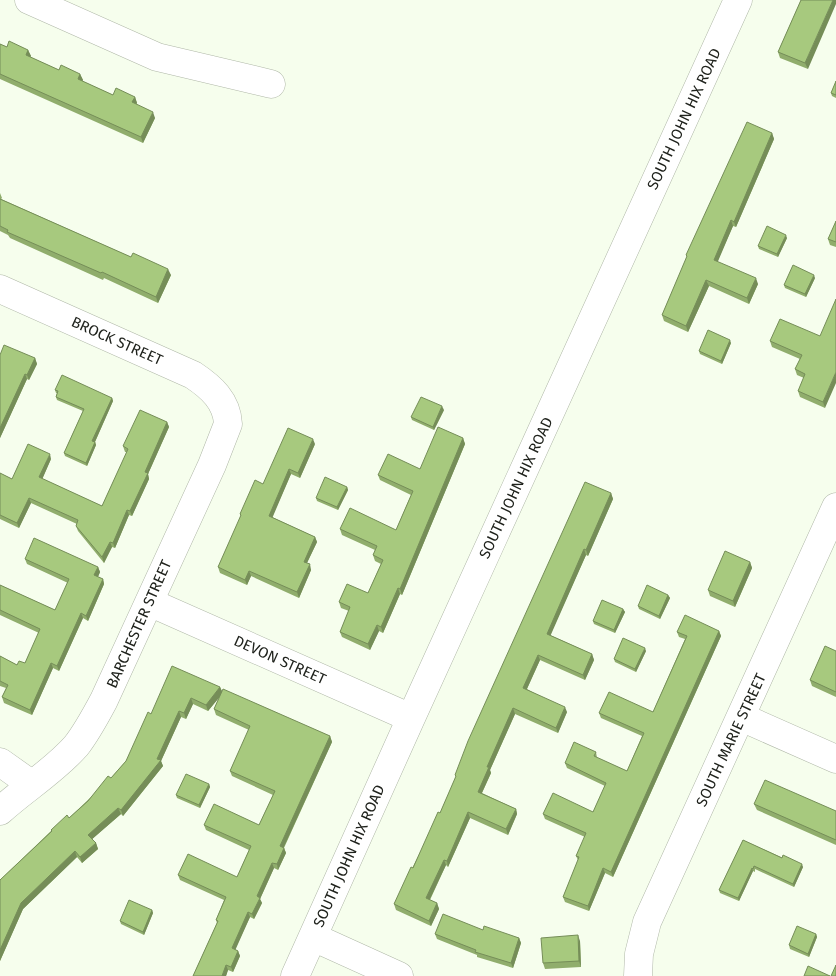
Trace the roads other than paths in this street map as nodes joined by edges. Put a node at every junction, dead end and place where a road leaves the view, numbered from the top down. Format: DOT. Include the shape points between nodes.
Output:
graph roads {
  1 [pos="29,0"];
  2 [pos="738,0"];
  3 [pos="271,84"];
  4 [pos="0,288"];
  5 [pos="224,406"];
  6 [pos="836,507"];
  7 [pos="149,602"];
  8 [pos="741,717"];
  9 [pos="411,718"];
  10 [pos="836,759"];
  11 [pos="0,762"];
  12 [pos="32,784"];
  13 [pos="0,812"];
  14 [pos="313,937"];
  15 [pos="295,976"];
  16 [pos="399,976"];
  17 [pos="638,976"];
  1 -- 3 [label="street" via="157,56"];
  2 -- 9 [label="street, SOUTH JOHN HIX ROAD"];
  4 -- 5 [label="street, BROCK STREET" via="193,375 208,386"];
  5 -- 7 [label="street, BARCHESTER STREET" via="228,417 226,434"];
  6 -- 8 [label="street, SOUTH MARIE STREET"];
  7 -- 9 [label="street, DEVON STREET"];
  7 -- 12 [label="street, BARCHESTER STREET" via="94,718 61,761"];
  8 -- 10 [label="street"];
  8 -- 17 [label="street, SOUTH MARIE STREET" via="647,922 639,954"];
  9 -- 14 [label="street, SOUTH JOHN HIX ROAD"];
  11 -- 12 [label="street"];
  12 -- 13 [label="street, BARCHESTER STREET"];
  14 -- 15 [label="street, SOUTH JOHN HIX ROAD"];
  14 -- 16 [label="street"];
}
